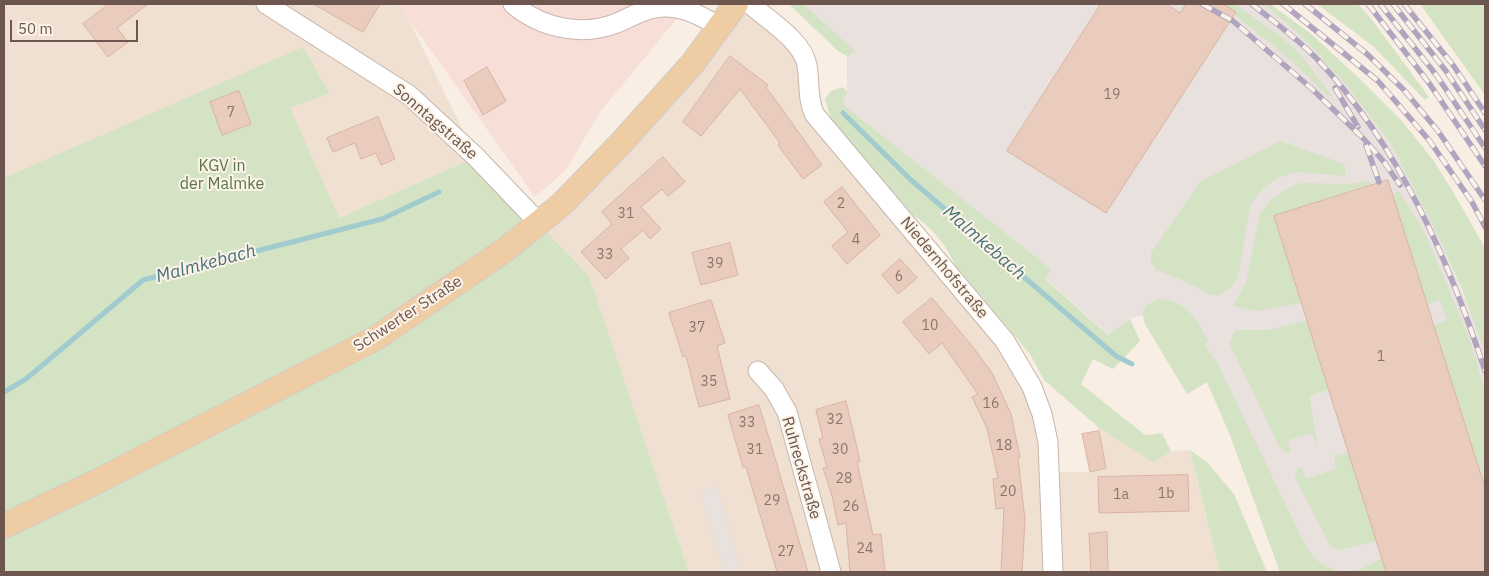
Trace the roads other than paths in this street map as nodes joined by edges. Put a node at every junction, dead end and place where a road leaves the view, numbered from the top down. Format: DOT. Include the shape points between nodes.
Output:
graph roads {
  1 [pos="266,4"];
  2 [pos="513,4"];
  3 [pos="736,4"];
  4 [pos="750,4"];
  5 [pos="720,27"];
  6 [pos="540,224"];
  7 [pos="758,371"];
  8 [pos="4,526"];
  9 [pos="831,572"];
  10 [pos="1053,572"];
  1 -- 6 [label="street, Sonntagstraße" via="409,95 476,157"];
  2 -- 5 [label="street" via="539,21 566,28 606,27 642,12 665,7 692,11"];
  3 -- 5 [label="main road, Schwerter Straße"];
  4 -- 10 [label="street, Niedernhofstraße" via="791,40 804,56 814,115 1005,342 1032,387 1048,442"];
  5 -- 6 [label="main road, Schwerter Straße" via="662,98"];
  6 -- 8 [label="main road, Schwerter Straße" via="376,338"];
  7 -- 9 [label="street, Ruhreckstraße" via="774,389 787,412"];
}
